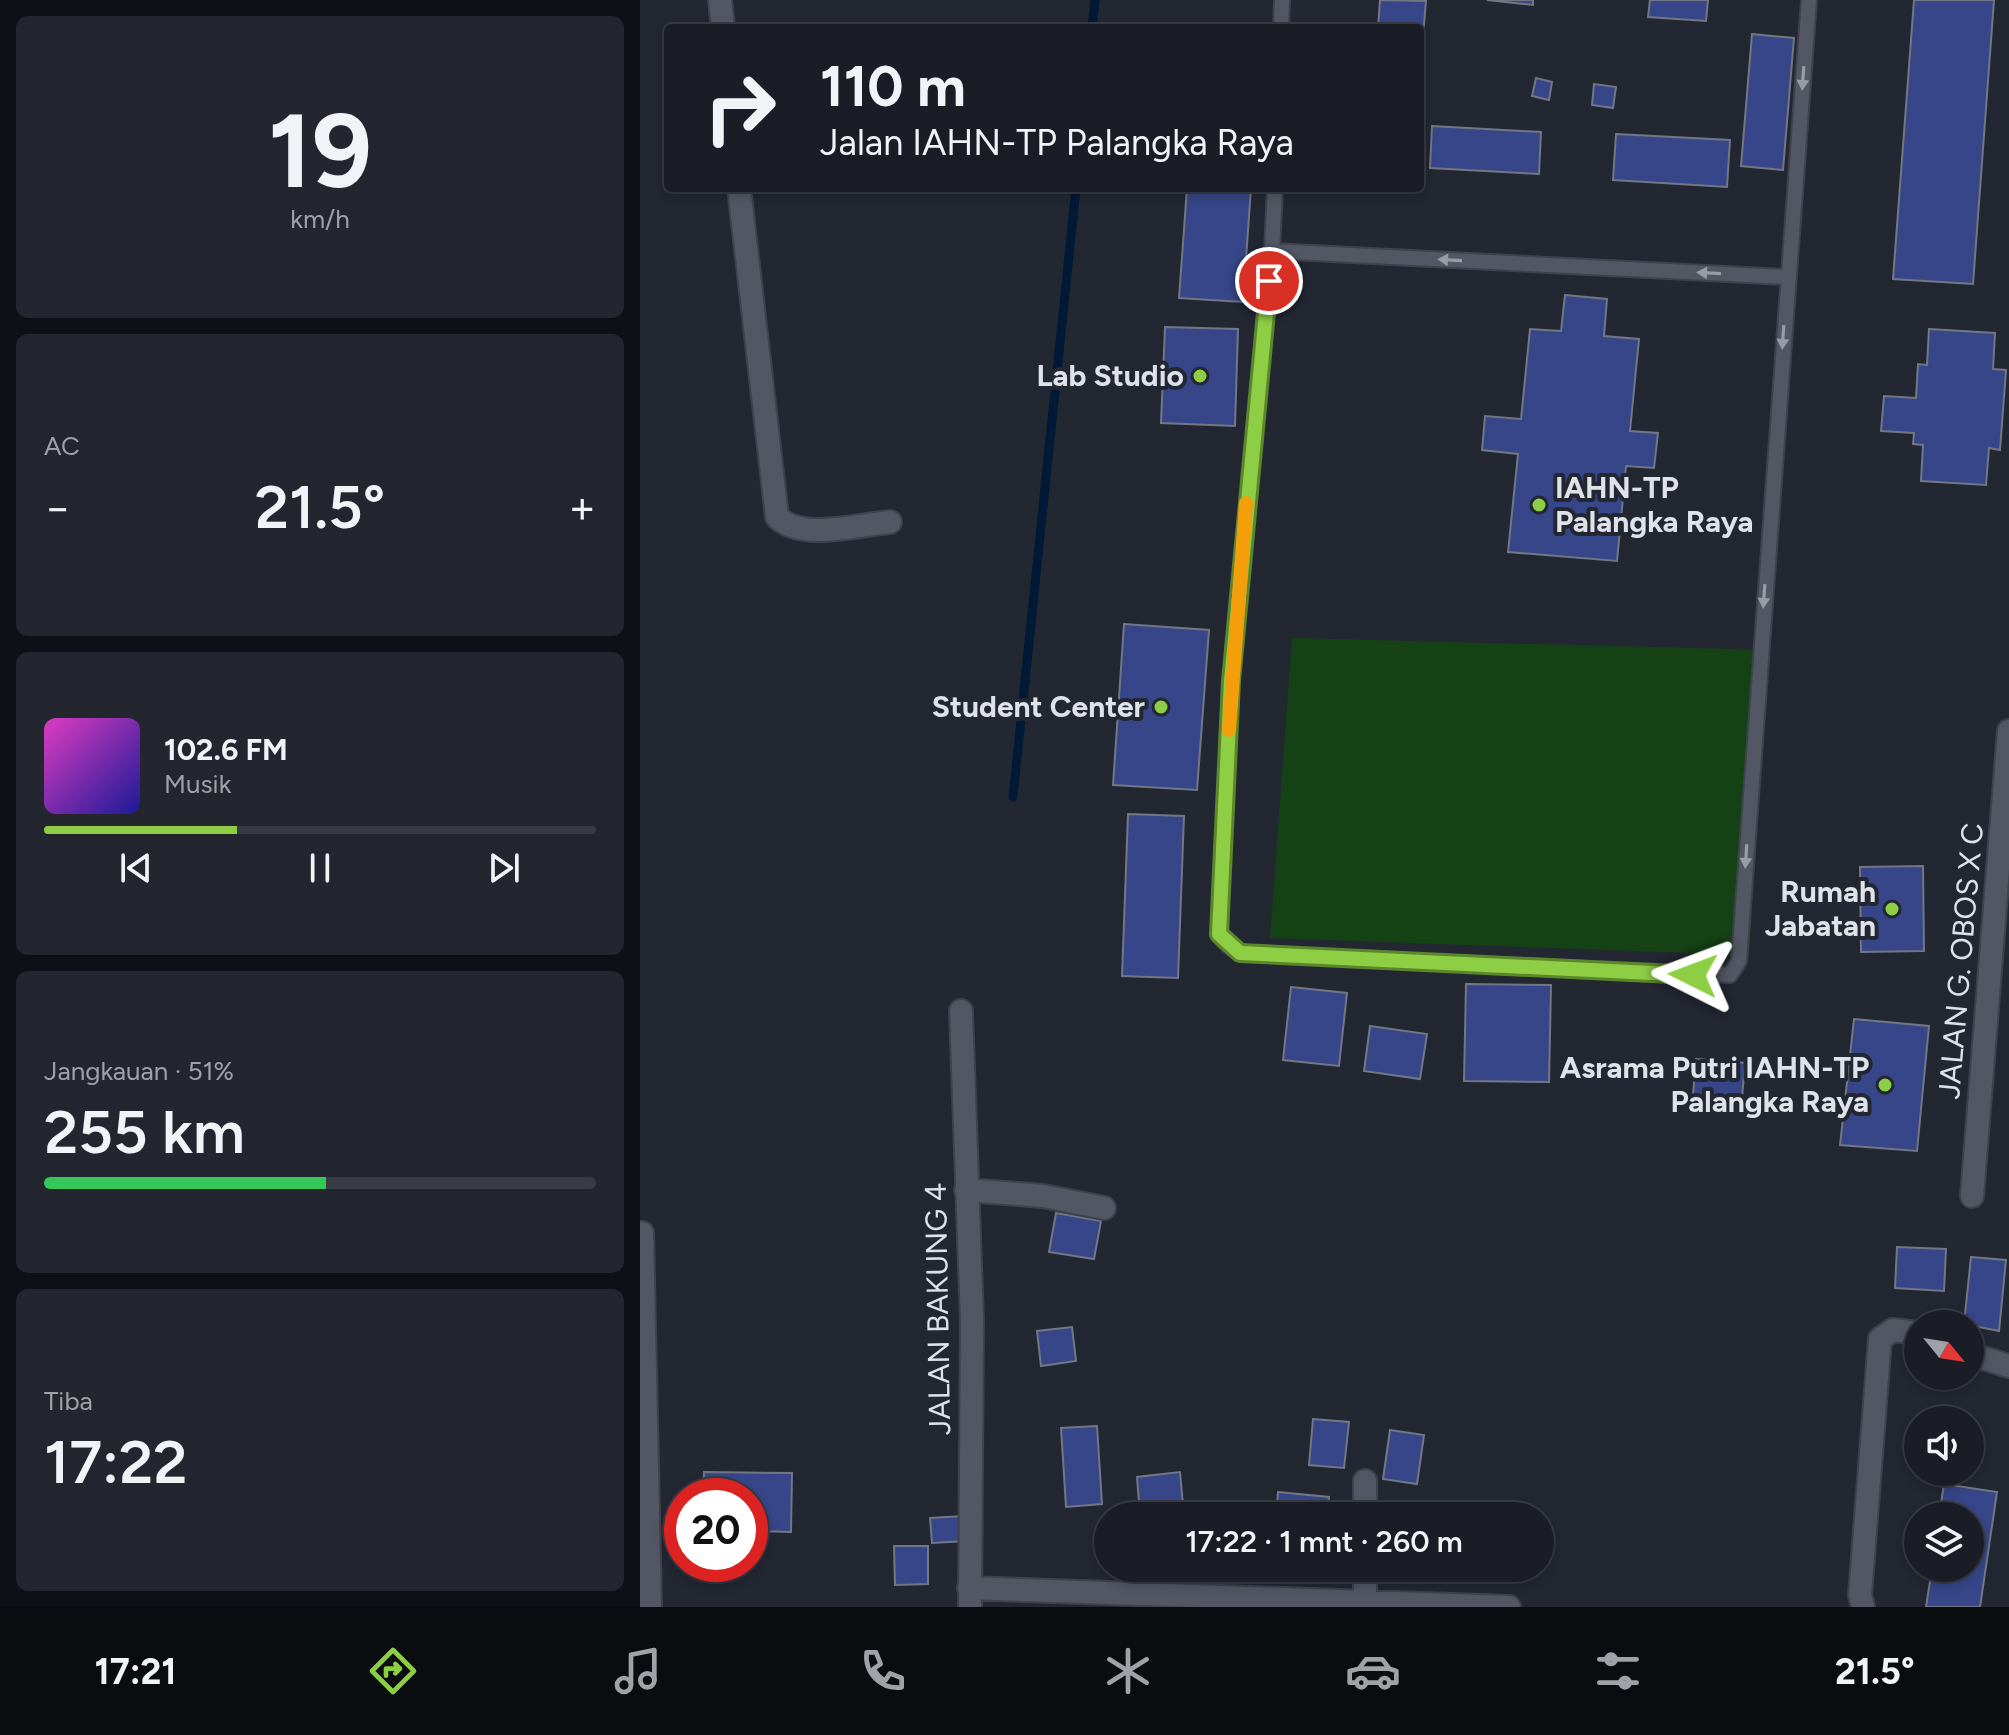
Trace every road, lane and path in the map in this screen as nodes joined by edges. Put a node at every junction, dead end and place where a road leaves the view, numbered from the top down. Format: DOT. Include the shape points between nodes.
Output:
graph roads {
  1 [pos="720,0"];
  2 [pos="1282,0"];
  3 [pos="1809,0"];
  4 [pos="723,24"];
  5 [pos="1281,24"];
  6 [pos="739,192"];
  7 [pos="1275,192"];
  8 [pos="1272,251"];
  9 [pos="1787,277"];
  10 [pos="890,522"];
  11 [pos="2009,731"];
  12 [pos="961,1011"];
  13 [pos="966,1190"];
  14 [pos="1972,1196"];
  15 [pos="1104,1208"];
  16 [pos="642,1233"];
  17 [pos="1904,1331"];
  18 [pos="1984,1358"];
  19 [pos="2009,1366"];
  20 [pos="1365,1481"];
  21 [pos="1365,1502"];
  22 [pos="1368,1582"];
  23 [pos="970,1598"];
  24 [pos="1373,1600"];
  25 [pos="650,1607"];
  26 [pos="1509,1607"];
  27 [pos="1863,1607"];
  1 -- 4 [label="street"];
  2 -- 5 [label="lane"];
  3 -- 9 [label="lane, one-way"];
  6 -- 10 [label="street" via="777,517 788,527 808,530"];
  7 -- 8 [label="lane"];
  9 -- 8 [label="lane, one-way"];
  9 -- 8 [label="lane, one-way" via="1737,968 1722,977 1406,962 1240,953 1219,934 1231,681"];
  11 -- 14 [label="street, JALAN G. OBOS X C"];
  12 -- 13 [label="street, JALAN BAKUNG 4"];
  13 -- 15 [label="street" via="1043,1196"];
  13 -- 23 [label="street, JALAN BAKUNG 4" via="972,1321"];
  16 -- 25 [label="street"];
  17 -- 27 [label="street" via="1893,1330 1880,1339"];
  18 -- 19 [label="street"];
  20 -- 21 [label="street"];
  22 -- 24 [label="street"];
  23 -- 24 [label="street"];
  24 -- 26 [label="street"];
}
